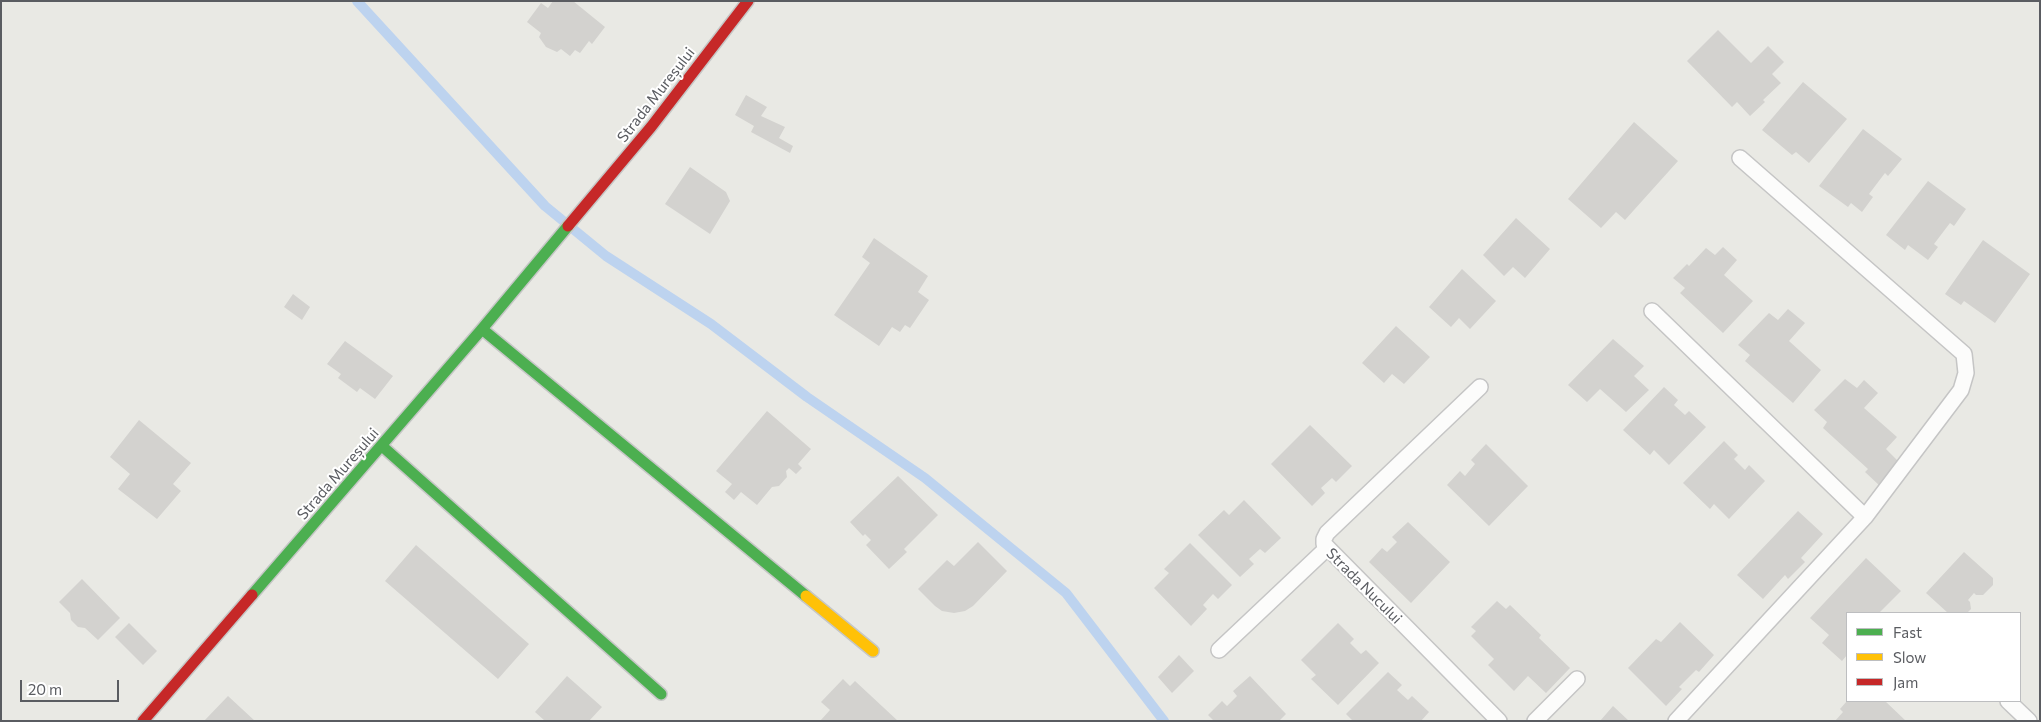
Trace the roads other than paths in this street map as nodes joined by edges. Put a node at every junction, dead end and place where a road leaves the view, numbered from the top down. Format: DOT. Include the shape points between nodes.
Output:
graph roads {
  1 [pos="748,1"];
  2 [pos="1740,158"];
  3 [pos="1652,311"];
  4 [pos="482,329"];
  5 [pos="1480,387"];
  6 [pos="382,446"];
  7 [pos="1866,517"];
  8 [pos="1326,549"];
  9 [pos="1219,650"];
  10 [pos="873,651"];
  11 [pos="1577,679"];
  12 [pos="661,694"];
  13 [pos="2009,702"];
  14 [pos="143,721"];
  15 [pos="1500,721"];
  16 [pos="1535,721"];
  17 [pos="1676,721"];
  18 [pos="2030,721"];
  1 -- 4 [label="street, Strada Mureșului" via="651,127"];
  2 -- 7 [label="lane" via="1964,354 1966,373 1961,390"];
  3 -- 7 [label="lane"];
  4 -- 6 [label="street, Strada Mureșului"];
  4 -- 10 [label="street"];
  5 -- 8 [label="lane, Strada Nucului" via="1327,533 1324,539"];
  6 -- 12 [label="street"];
  6 -- 14 [label="street, Strada Mureșului"];
  7 -- 17 [label="lane"];
  8 -- 9 [label="lane"];
  8 -- 15 [label="lane, Strada Nucului"];
  11 -- 16 [label="lane"];
  13 -- 18 [label="lane"];
}
